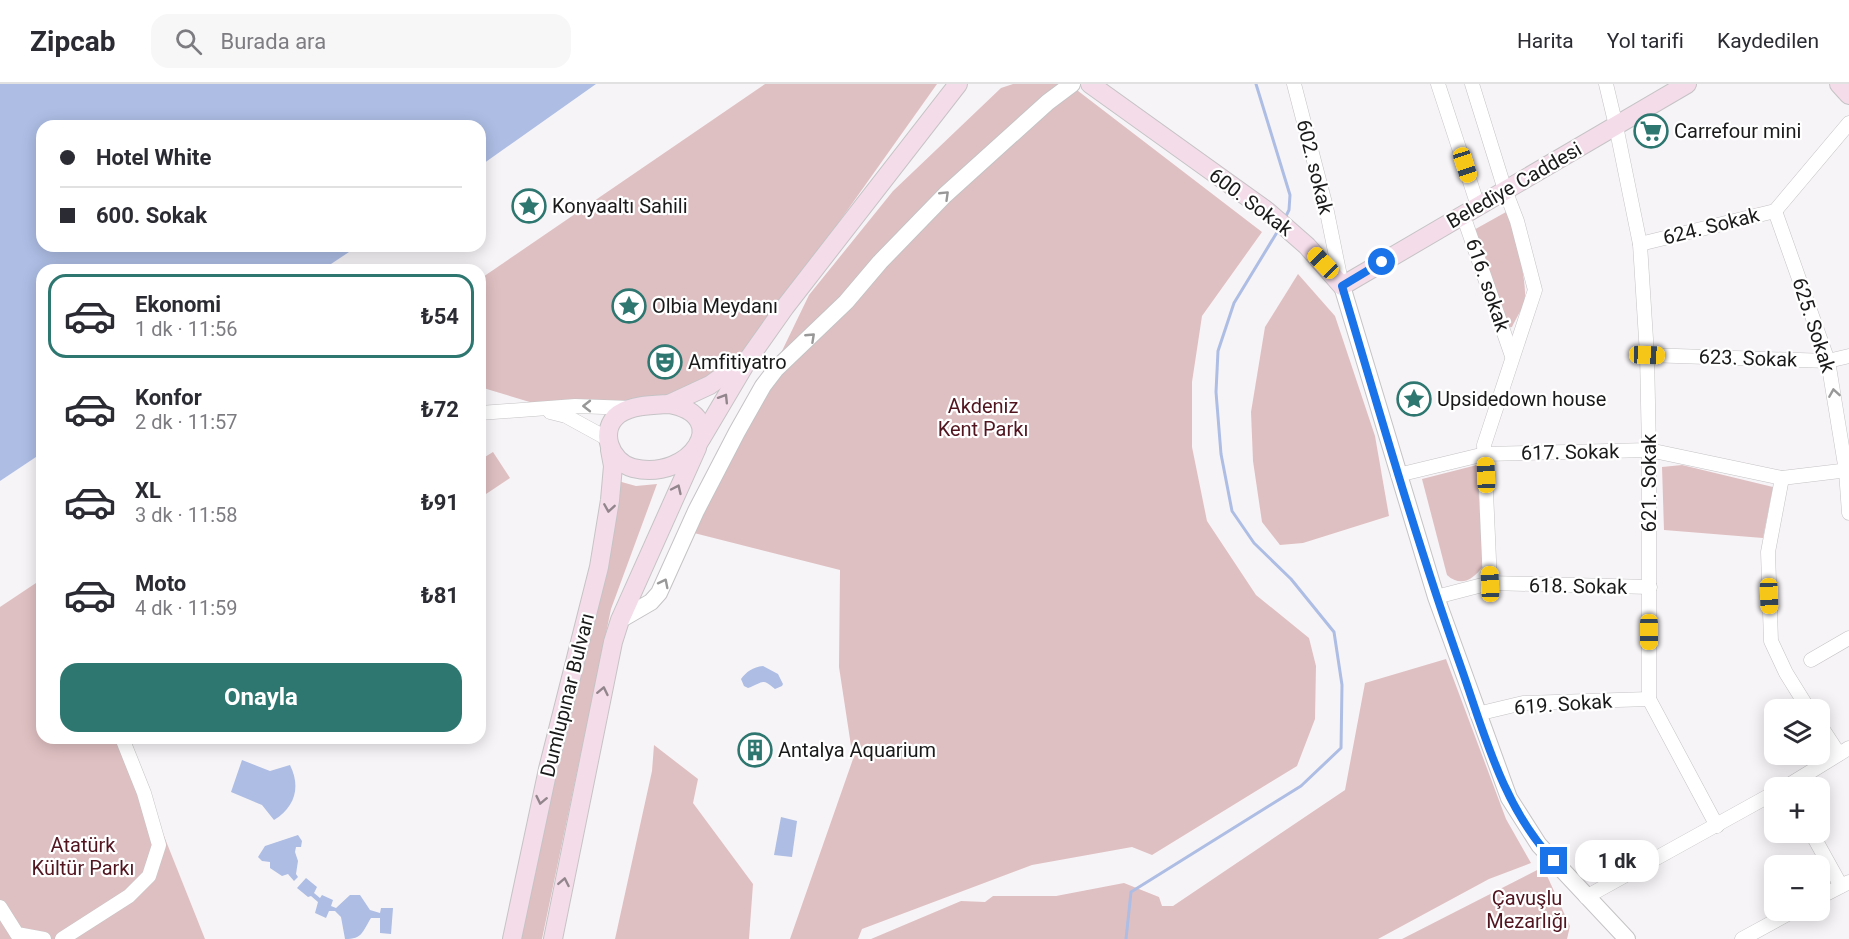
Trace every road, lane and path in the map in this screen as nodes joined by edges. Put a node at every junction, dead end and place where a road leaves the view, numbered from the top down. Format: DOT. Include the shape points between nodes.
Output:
graph roads {
  1 [pos="958,84"];
  2 [pos="1072,84"];
  3 [pos="1090,84"];
  4 [pos="1294,84"];
  5 [pos="1438,84"];
  6 [pos="1472,84"];
  7 [pos="1605,84"];
  8 [pos="1687,84"];
  9 [pos="1839,84"];
  10 [pos="1849,95"];
  11 [pos="1849,123"];
  12 [pos="1616,126"];
  13 [pos="1505,190"];
  14 [pos="1470,210"];
  15 [pos="1775,211"];
  16 [pos="1641,244"];
  17 [pos="1342,286"];
  18 [pos="1647,355"];
  19 [pos="1512,356"];
  20 [pos="1849,356"];
  21 [pos="749,358"];
  22 [pos="1828,361"];
  23 [pos="669,404"];
  24 [pos="634,408"];
  25 [pos="539,409"];
  26 [pos="486,413"];
  27 [pos="699,444"];
  28 [pos="609,445"];
  29 [pos="1649,450"];
  30 [pos="1485,454"];
  31 [pos="1848,471"];
  32 [pos="1398,476"];
  33 [pos="1782,478"];
  34 [pos="1849,513"];
  35 [pos="1490,584"];
  36 [pos="1650,587"];
  37 [pos="1436,597"];
  38 [pos="620,620"];
  39 [pos="1849,638"];
  40 [pos="1811,660"];
  41 [pos="1649,699"];
  42 [pos="1802,699"];
  43 [pos="1477,714"];
  44 [pos="1830,736"];
  45 [pos="124,744"];
  46 [pos="1844,751"];
  47 [pos="1801,777"];
  48 [pos="1764,799"];
  49 [pos="1717,826"];
  50 [pos="1818,843"];
  51 [pos="1845,884"];
  52 [pos="1830,892"];
  53 [pos="1586,897"];
  54 [pos="0,907"];
  55 [pos="1775,921"];
  56 [pos="18,937"];
  57 [pos="44,939"];
  58 [pos="62,939"];
  59 [pos="512,939"];
  60 [pos="553,939"];
  61 [pos="1627,939"];
  62 [pos="1742,939"];
  1 -- 21 [label="main road, Dumlupınar Bulvarı"];
  38 -- 2 [label="street, one-way" via="651,602 659,592 727,451 776,369 846,302 945,195"];
  3 -- 17 [label="main road, 600. Sokak" via="1267,211 1307,246"];
  4 -- 17 [label="street, 602. sokak"];
  5 -- 14 [label="street, 616. sokak"];
  6 -- 13 [label="street, 616. sokak"];
  7 -- 12 [label="street, 621. Sokak"];
  8 -- 12 [label="main road, Belediye Caddesi"];
  9 -- 10 [label="main road"];
  11 -- 15 [label="street, 624. Sokak"];
  12 -- 13 [label="main road, Belediye Caddesi"];
  12 -- 16 [label="street, 621. Sokak"];
  13 -- 14 [label="main road, Belediye Caddesi"];
  13 -- 19 [label="street, 616. sokak" via="1535,290"];
  14 -- 17 [label="main road, Belediye Caddesi"];
  14 -- 19 [label="street, 616. sokak"];
  15 -- 16 [label="street, 624. Sokak"];
  15 -- 22 [label="street, 625. Sokak"];
  16 -- 18 [label="street, 621. Sokak"];
  17 -- 32 [label="street, 600. Sokak"];
  18 -- 22 [label="street, 623. Sokak"];
  18 -- 29 [label="street, 621. Sokak"];
  19 -- 30 [label="street, 616. sokak" via="1484,445"];
  20 -- 22 [label="street, 623. Sokak"];
  21 -- 23 [label="main road" via="710,385"];
  27 -- 21 [label="main road, Dumlupınar Bulvarı, one-way"];
  31 -- 22 [label="street, 625. Sokak, one-way"];
  23 -- 24 [label="main road"];
  23 -- 27 [label="main road" via="681,406 695,417 700,428"];
  24 -- 25 [label="street, one-way" via="593,405"];
  24 -- 28 [label="main road" via="613,420 608,430"];
  25 -- 26 [label="street"];
  25 -- 28 [label="street" via="566,416"];
  27 -- 28 [label="main road" via="692,455 674,465 649,471 625,465"];
  38 -- 27 [label="main road, Dumlupınar Bulvarı, one-way"];
  28 -- 59 [label="main road, Dumlupınar Bulvarı, one-way" via="613,466 599,567 548,769"];
  29 -- 30 [label="street, 617. Sokak"];
  29 -- 33 [label="street, 617. Sokak"];
  29 -- 36 [label="street, 621. Sokak"];
  30 -- 32 [label="street, 617. Sokak"];
  30 -- 35 [label="street, 616. sokak"];
  31 -- 33 [label="street, 617. Sokak"];
  31 -- 34 [label="street, 625. Sokak"];
  32 -- 37 [label="street, 600. Sokak"];
  33 -- 42 [label="street" via="1768,552 1771,641"];
  35 -- 36 [label="street, 618. Sokak"];
  35 -- 37 [label="street, 618. Sokak"];
  36 -- 41 [label="street, 621. Sokak"];
  37 -- 43 [label="street, 600. Sokak"];
  60 -- 38 [label="main road, Dumlupınar Bulvarı, one-way"];
  39 -- 40 [label="street"];
  41 -- 43 [label="street, 619. Sokak" via="1523,703"];
  41 -- 49 [label="street, 621. Sokak"];
  43 -- 53 [label="street, 600. Sokak" via="1509,798 1539,846"];
  44 -- 46 [label="street"];
  45 -- 58 [label="street" via="159,844 148,876 129,896"];
  46 -- 47 [label="street"];
  48 -- 49 [label="street"];
  49 -- 53 [label="street"];
  50 -- 51 [label="street"];
  51 -- 52 [label="street"];
  53 -- 61 [label="street, 600. Sokak"];
  54 -- 56 [label="street"];
  55 -- 62 [label="street"];
  56 -- 57 [label="street"];
}
